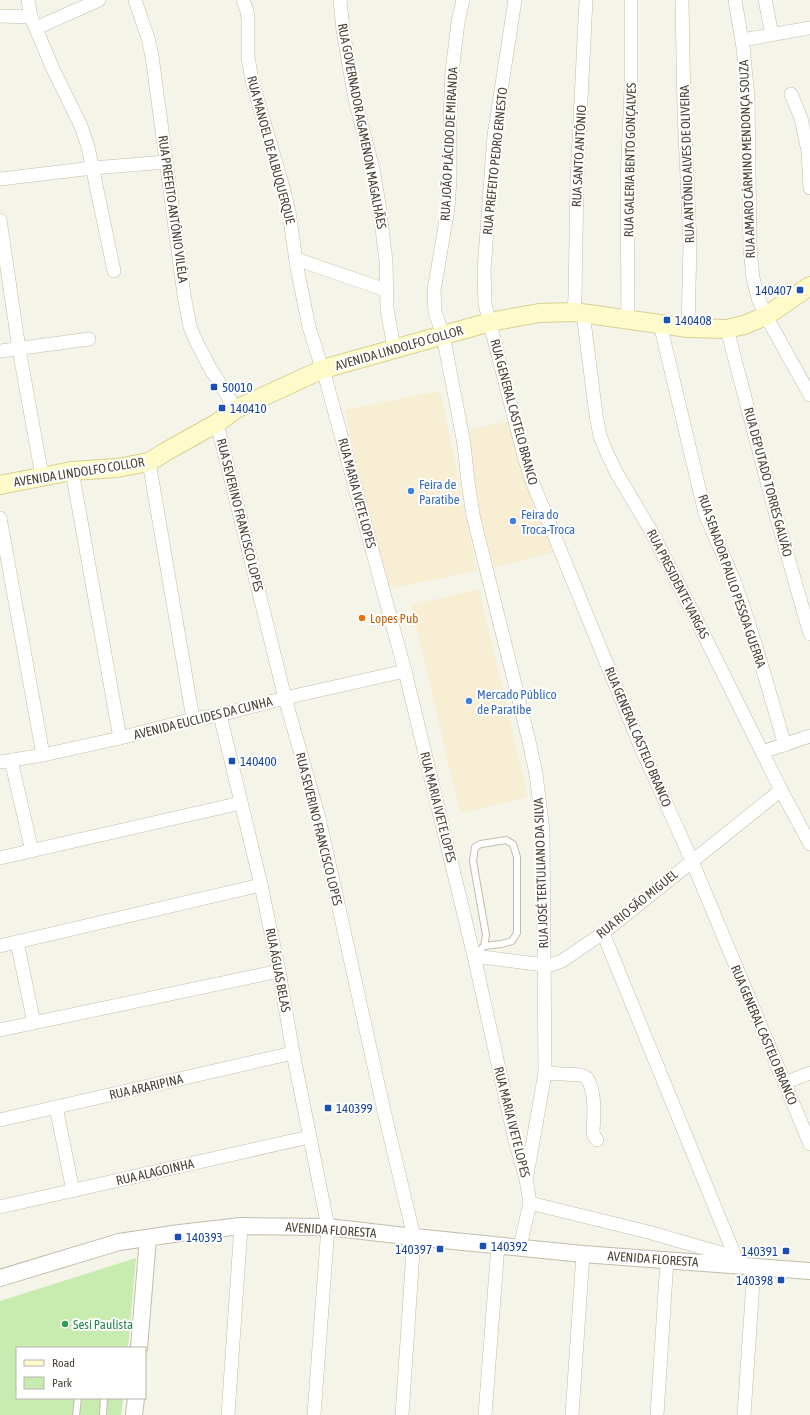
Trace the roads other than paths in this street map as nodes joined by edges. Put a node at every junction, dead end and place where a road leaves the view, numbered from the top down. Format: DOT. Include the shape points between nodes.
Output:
graph roads {
  1 [pos="28,0"];
  2 [pos="99,0"];
  3 [pos="135,0"];
  4 [pos="243,0"];
  5 [pos="340,0"];
  6 [pos="463,0"];
  7 [pos="515,0"];
  8 [pos="586,0"];
  9 [pos="631,0"];
  10 [pos="682,0"];
  11 [pos="735,0"];
  12 [pos="765,0"];
  13 [pos="0,16"];
  14 [pos="34,22"];
  15 [pos="810,28"];
  16 [pos="772,34"];
  17 [pos="742,40"];
  18 [pos="791,94"];
  19 [pos="166,162"];
  20 [pos="93,168"];
  21 [pos="0,179"];
  22 [pos="810,188"];
  23 [pos="0,220"];
  24 [pos="296,259"];
  25 [pos="114,271"];
  26 [pos="810,286"];
  27 [pos="386,290"];
  28 [pos="578,312"];
  29 [pos="766,316"];
  30 [pos="628,320"];
  31 [pos="490,322"];
  32 [pos="660,324"];
  33 [pos="688,328"];
  34 [pos="727,329"];
  35 [pos="443,336"];
  36 [pos="89,339"];
  37 [pos="394,348"];
  38 [pos="19,349"];
  39 [pos="0,352"];
  40 [pos="323,369"];
  41 [pos="810,395"];
  42 [pos="236,410"];
  43 [pos="217,423"];
  44 [pos="149,462"];
  45 [pos="72,471"];
  46 [pos="42,476"];
  47 [pos="0,485"];
  48 [pos="0,518"];
  49 [pos="810,634"];
  50 [pos="405,671"];
  51 [pos="285,698"];
  52 [pos="220,715"];
  53 [pos="193,719"];
  54 [pos="810,736"];
  55 [pos="120,738"];
  56 [pos="785,745"];
  57 [pos="762,752"];
  58 [pos="43,755"];
  59 [pos="5,761"];
  60 [pos="781,790"];
  61 [pos="241,803"];
  62 [pos="810,844"];
  63 [pos="32,851"];
  64 [pos="0,858"];
  65 [pos="692,861"];
  66 [pos="261,886"];
  67 [pos="603,933"];
  68 [pos="17,942"];
  69 [pos="0,946"];
  70 [pos="484,946"];
  71 [pos="474,956"];
  72 [pos="544,965"];
  73 [pos="279,971"];
  74 [pos="34,1023"];
  75 [pos="0,1030"];
  76 [pos="293,1053"];
  77 [pos="545,1073"];
  78 [pos="810,1073"];
  79 [pos="784,1083"];
  80 [pos="56,1107"];
  81 [pos="0,1120"];
  82 [pos="310,1137"];
  83 [pos="597,1140"];
  84 [pos="810,1144"];
  85 [pos="526,1179"];
  86 [pos="74,1190"];
  87 [pos="530,1203"];
  88 [pos="0,1207"];
  89 [pos="241,1226"];
  90 [pos="328,1227"];
  91 [pos="414,1237"];
  92 [pos="148,1238"];
  93 [pos="498,1245"];
  94 [pos="520,1247"];
  95 [pos="583,1254"];
  96 [pos="667,1260"];
  97 [pos="743,1264"];
  98 [pos="810,1271"];
  99 [pos="0,1278"];
  100 [pos="139,1347"];
  101 [pos="78,1399"];
  102 [pos="104,1399"];
  103 [pos="136,1399"];
  104 [pos="76,1415"];
  105 [pos="103,1415"];
  106 [pos="134,1415"];
  107 [pos="228,1415"];
  108 [pos="314,1415"];
  109 [pos="402,1415"];
  110 [pos="485,1415"];
  111 [pos="572,1415"];
  112 [pos="657,1415"];
  113 [pos="744,1415"];
  1 -- 14 [label="street"];
  2 -- 14 [label="street"];
  3 -- 19 [label="street, RUA PREFEITO ANTÔNIO VILÉLA" via="152,56"];
  4 -- 24 [label="street, RUA MANOEL DE ALBUQUERQUE" via="248,19 248,57 252,81 285,193"];
  5 -- 27 [label="street, RUA GOVERNADOR AGAMENON MAGALHÃES" via="351,77 379,204 386,261"];
  6 -- 35 [label="street, RUA JOÃO PLÁCIDO DE MIRANDA" via="452,72 448,208 434,290 435,312"];
  7 -- 31 [label="street, RUA PREFEITO PEDRO ERNESTO" via="494,136 484,270"];
  8 -- 28 [label="street, RUA SANTO ANTÔNIO" via="577,178 575,297"];
  9 -- 30 [label="street, RUA GALERIA BENTO GONÇALVES" via="631,90 627,179"];
  10 -- 33 [label="street, RUA ANTÔNIO ALVES DE OLIVEIRA" via="690,243"];
  11 -- 17 [label="street, RUA AMARO CÁRMINO MENDONÇA SOUZA"];
  12 -- 16 [label="street"];
  13 -- 14 [label="street"];
  14 -- 20 [label="street" via="53,70 82,126"];
  15 -- 16 [label="street"];
  16 -- 17 [label="street"];
  17 -- 29 [label="street, RUA AMARO CÁRMINO MENDONÇA SOUZA" via="748,98 750,264 758,298"];
  18 -- 22 [label="street" via="801,118 808,151"];
  19 -- 20 [label="street"];
  19 -- 42 [label="street, RUA PREFEITO ANTÔNIO VILÉLA" via="190,327 210,368"];
  20 -- 21 [label="street"];
  20 -- 25 [label="street"];
  23 -- 38 [label="street"];
  24 -- 27 [label="street"];
  24 -- 40 [label="street, RUA MANOEL DE ALBUQUERQUE" via="309,326"];
  26 -- 29 [label="main road, AVENIDA LINDOLFO COLLOR"];
  27 -- 37 [label="street, RUA GOVERNADOR AGAMENON MAGALHÃES"];
  28 -- 30 [label="main road, AVENIDA LINDOLFO COLLOR"];
  28 -- 31 [label="main road, AVENIDA LINDOLFO COLLOR" via="538,313"];
  28 -- 57 [label="street, RUA PRESIDENTE VARGAS" via="602,442 694,613"];
  29 -- 34 [label="main road, AVENIDA LINDOLFO COLLOR"];
  29 -- 41 [label="street, RUA AMARO CÁRMINO MENDONÇA SOUZA"];
  30 -- 32 [label="main road, AVENIDA LINDOLFO COLLOR"];
  31 -- 35 [label="main road, AVENIDA LINDOLFO COLLOR"];
  31 -- 65 [label="street, RUA GENERAL CASTELO BRANCO" via="532,481 642,750"];
  32 -- 33 [label="main road, AVENIDA LINDOLFO COLLOR"];
  32 -- 56 [label="street, RUA SENADOR PAULO PESSOA GUERRA" via="705,513 737,588"];
  33 -- 34 [label="main road, AVENIDA LINDOLFO COLLOR"];
  34 -- 49 [label="street, RUA DEPUTADO TORRES GALVÃO"];
  35 -- 37 [label="main road, AVENIDA LINDOLFO COLLOR"];
  35 -- 72 [label="street, RUA JOSÉ TERTULIANO DA SILVA" via="464,444 473,515 536,774 541,806"];
  36 -- 38 [label="street"];
  37 -- 40 [label="main road, AVENIDA LINDOLFO COLLOR"];
  38 -- 39 [label="street"];
  38 -- 46 [label="street"];
  40 -- 42 [label="main road, AVENIDA LINDOLFO COLLOR"];
  40 -- 50 [label="street, RUA MARIA IVETE LOPES"];
  42 -- 43 [label="main road, AVENIDA LINDOLFO COLLOR"];
  43 -- 44 [label="main road, AVENIDA LINDOLFO COLLOR"];
  43 -- 51 [label="street, RUA SEVERINO FRANCISCO LOPES"];
  44 -- 45 [label="main road, AVENIDA LINDOLFO COLLOR" via="117,468"];
  44 -- 53 [label="street"];
  45 -- 46 [label="main road, AVENIDA LINDOLFO COLLOR"];
  45 -- 55 [label="street"];
  46 -- 47 [label="main road, AVENIDA LINDOLFO COLLOR"];
  48 -- 58 [label="street"];
  50 -- 51 [label="street, AVENIDA EUCLIDES DA CUNHA"];
  50 -- 71 [label="street, RUA MARIA IVETE LOPES"];
  51 -- 52 [label="street, AVENIDA EUCLIDES DA CUNHA"];
  51 -- 91 [label="street, RUA SEVERINO FRANCISCO LOPES" via="319,818"];
  52 -- 53 [label="street, AVENIDA EUCLIDES DA CUNHA"];
  52 -- 61 [label="street, RUA ÁGUAS BELAS"];
  53 -- 55 [label="street, AVENIDA EUCLIDES DA CUNHA"];
  54 -- 56 [label="street"];
  55 -- 58 [label="street, AVENIDA EUCLIDES DA CUNHA"];
  56 -- 57 [label="street"];
  57 -- 60 [label="street, RUA PRESIDENTE VARGAS"];
  58 -- 59 [label="street, AVENIDA EUCLIDES DA CUNHA"];
  59 -- 63 [label="street"];
  60 -- 62 [label="street, RUA PRESIDENTE VARGAS"];
  60 -- 65 [label="street, RUA RIO SÃO MIGUEL"];
  61 -- 63 [label="street"];
  61 -- 66 [label="street, RUA ÁGUAS BELAS"];
  63 -- 64 [label="street"];
  65 -- 67 [label="street, RUA RIO SÃO MIGUEL"];
  65 -- 79 [label="street, RUA GENERAL CASTELO BRANCO"];
  66 -- 68 [label="street"];
  66 -- 73 [label="street, RUA ÁGUAS BELAS"];
  67 -- 72 [label="street, RUA RIO SÃO MIGUEL" via="562,961"];
  67 -- 97 [label="street"];
  68 -- 69 [label="street"];
  68 -- 74 [label="street"];
  70 -- 70 [label="lane" via="486,935 473,861 474,847 506,840 513,844 517,857 517,933 512,941"];
  70 -- 71 [label="lane"];
  71 -- 72 [label="street, RUA RIO SÃO MIGUEL"];
  71 -- 85 [label="street, RUA MARIA IVETE LOPES"];
  72 -- 77 [label="street, RUA JOSÉ TERTULIANO DA SILVA"];
  73 -- 74 [label="street"];
  73 -- 76 [label="street, RUA ÁGUAS BELAS"];
  74 -- 75 [label="street"];
  76 -- 80 [label="street, RUA ARARIPINA"];
  76 -- 82 [label="street, RUA ÁGUAS BELAS"];
  77 -- 83 [label="street" via="581,1075 587,1078 593,1096 593,1132"];
  77 -- 85 [label="street, RUA JOSÉ TERTULIANO DA SILVA"];
  78 -- 79 [label="street"];
  79 -- 84 [label="street, RUA GENERAL CASTELO BRANCO"];
  80 -- 81 [label="street, RUA ARARIPINA"];
  80 -- 86 [label="street"];
  82 -- 86 [label="street, RUA ALAGOINHA"];
  82 -- 90 [label="street, RUA ÁGUAS BELAS"];
  85 -- 87 [label="street, RUA MARIA IVETE LOPES"];
  86 -- 88 [label="street, RUA ALAGOINHA"];
  87 -- 94 [label="street, RUA MARIA IVETE LOPES"];
  87 -- 97 [label="street" via="648,1232"];
  89 -- 90 [label="street, AVENIDA FLORESTA"];
  89 -- 92 [label="street, AVENIDA FLORESTA"];
  89 -- 107 [label="street"];
  90 -- 91 [label="street, AVENIDA FLORESTA"];
  90 -- 108 [label="street, RUA ÁGUAS BELAS"];
  91 -- 93 [label="street, AVENIDA FLORESTA"];
  91 -- 109 [label="street, RUA SEVERINO FRANCISCO LOPES"];
  92 -- 99 [label="street, AVENIDA FLORESTA" via="119,1242"];
  92 -- 100 [label="street"];
  93 -- 94 [label="street, AVENIDA FLORESTA"];
  93 -- 110 [label="street"];
  94 -- 95 [label="street, AVENIDA FLORESTA"];
  95 -- 96 [label="street, AVENIDA FLORESTA"];
  95 -- 111 [label="street"];
  96 -- 97 [label="street, AVENIDA FLORESTA"];
  96 -- 112 [label="street"];
  97 -- 98 [label="street, AVENIDA FLORESTA"];
  97 -- 113 [label="street"];
  101 -- 104 [label="lane"];
  102 -- 105 [label="lane"];
  103 -- 106 [label="street"];
}
